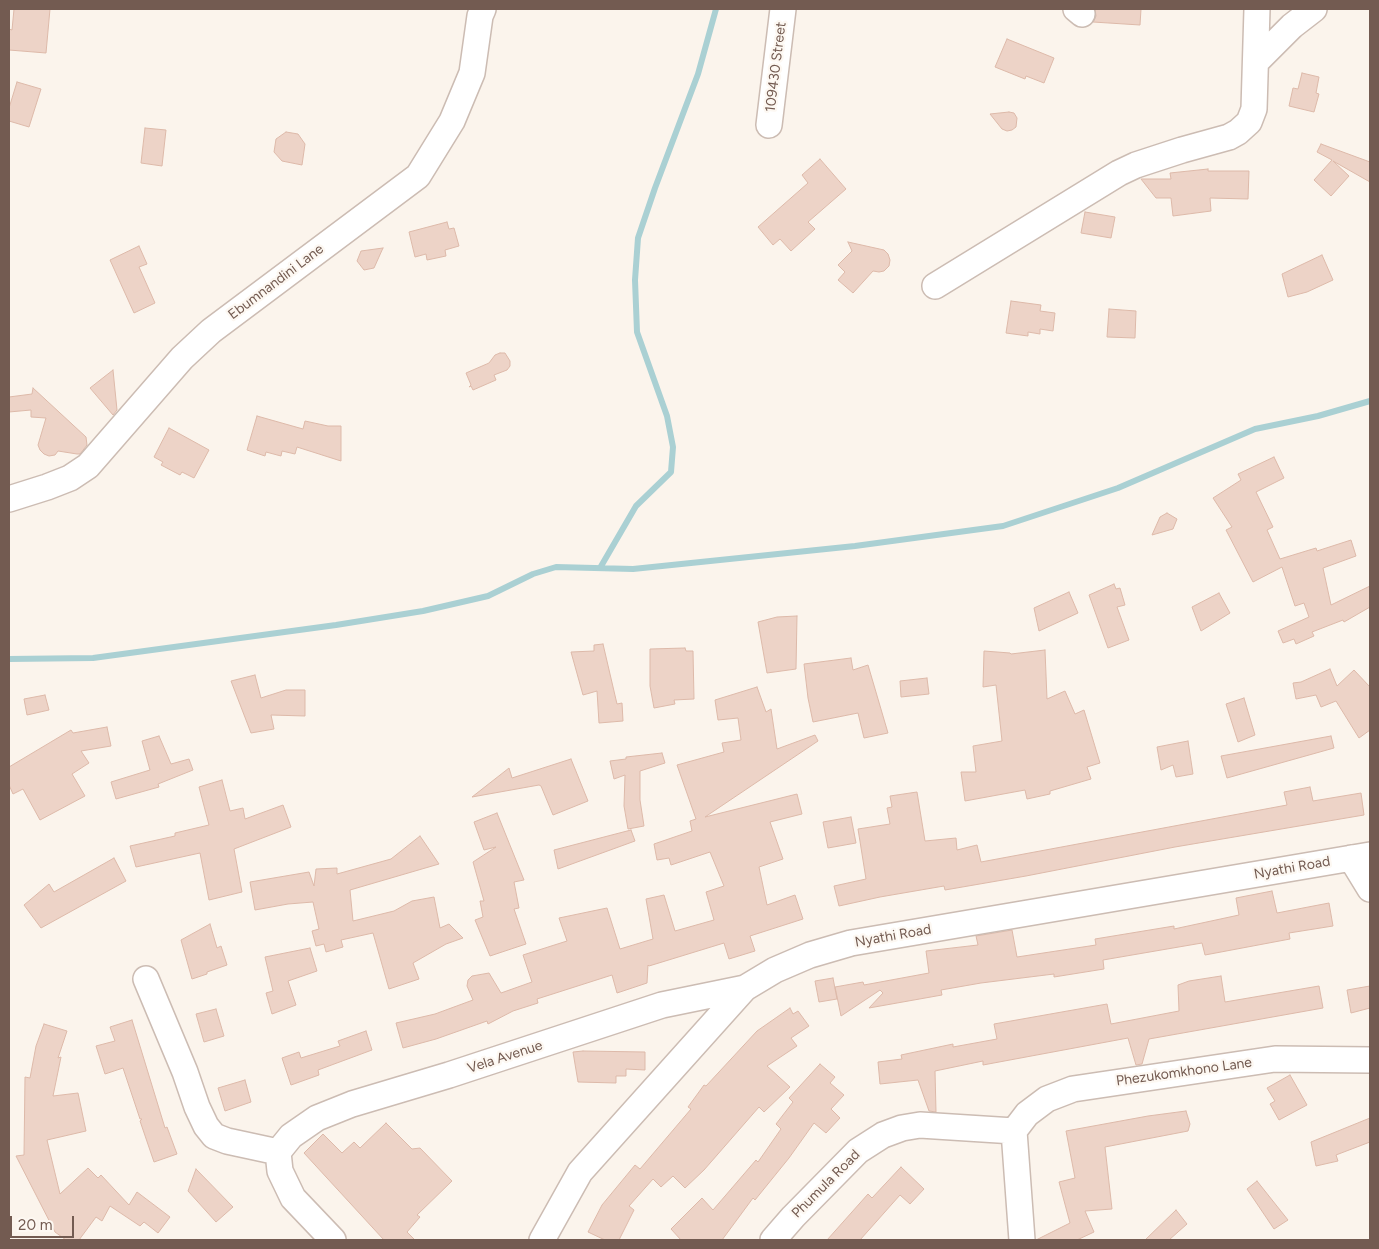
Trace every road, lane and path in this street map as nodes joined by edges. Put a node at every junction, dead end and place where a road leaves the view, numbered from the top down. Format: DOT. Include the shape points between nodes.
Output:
graph roads {
  1 [pos="782,9"];
  2 [pos="1257,9"];
  3 [pos="1314,9"];
  4 [pos="481,13"];
  5 [pos="1256,62"];
  6 [pos="769,125"];
  7 [pos="934,286"];
  8 [pos="9,498"];
  9 [pos="1360,856"];
  10 [pos="1370,889"];
  11 [pos="146,979"];
  12 [pos="745,988"];
  13 [pos="1370,1060"];
  14 [pos="1014,1131"];
  15 [pos="278,1152"];
  16 [pos="333,1240"];
  17 [pos="542,1240"];
  18 [pos="773,1240"];
  19 [pos="1022,1240"];
  1 -- 6 [label="street, 109430 Street"];
  2 -- 5 [label="street"];
  3 -- 5 [label="street"];
  4 -- 8 [label="street, Ebumnandini Lane" via="472,73 452,121 418,176 211,331 182,358 88,466 47,488"];
  5 -- 7 [label="street" via="1254,109 1249,122 1238,132 1119,173"];
  9 -- 10 [label="street"];
  9 -- 12 [label="street, Nyathi Road" via="851,943 810,955"];
  11 -- 15 [label="street" via="206,1126 214,1136 227,1141"];
  12 -- 15 [label="street, Vela Avenue" via="662,1006 352,1104 317,1118 291,1136"];
  12 -- 17 [label="street, Nyathi Road" via="580,1172"];
  13 -- 14 [label="street, Phezukomkhono Lane" via="1275,1059 1073,1089 1047,1099 1027,1114"];
  14 -- 18 [label="street, Phumula Road" via="920,1126 883,1135 858,1151"];
  14 -- 19 [label="street"];
  15 -- 16 [label="street" via="280,1171 293,1198"];
}
